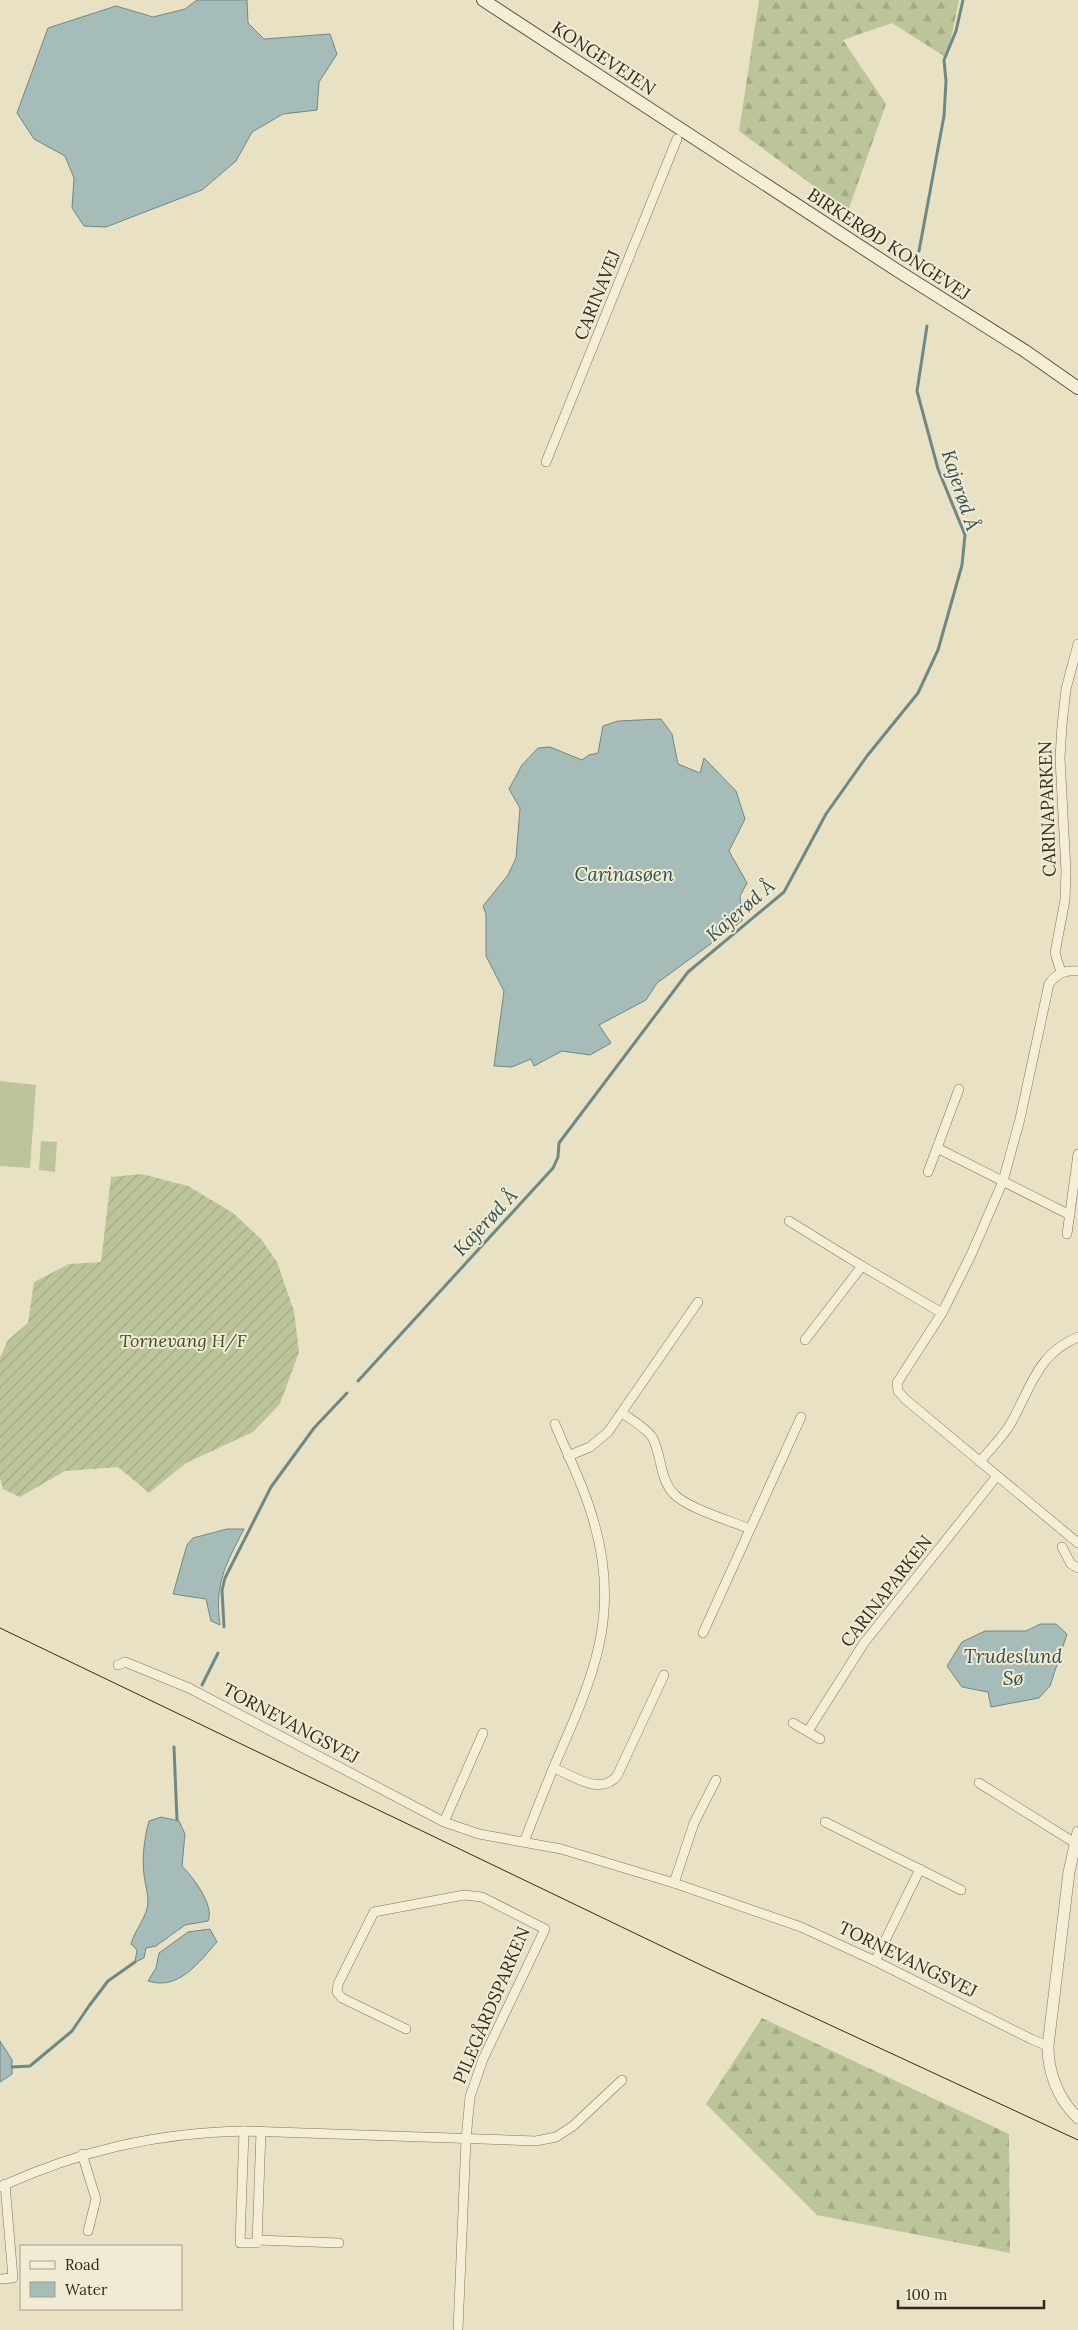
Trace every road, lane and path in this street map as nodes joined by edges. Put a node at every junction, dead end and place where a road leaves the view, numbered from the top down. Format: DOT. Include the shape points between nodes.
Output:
graph roads {
  1 [pos="483,0"];
  2 [pos="679,134"];
  3 [pos="1078,388"];
  4 [pos="546,462"];
  5 [pos="1078,644"];
  6 [pos="1078,971"];
  7 [pos="1062,972"];
  8 [pos="959,1089"];
  9 [pos="937,1148"];
  10 [pos="1078,1154"];
  11 [pos="928,1172"];
  12 [pos="1003,1181"];
  13 [pos="1070,1215"];
  14 [pos="789,1221"];
  15 [pos="1067,1234"];
  16 [pos="862,1266"];
  17 [pos="698,1302"];
  18 [pos="942,1313"];
  19 [pos="1078,1337"];
  20 [pos="805,1340"];
  21 [pos="622,1414"];
  22 [pos="801,1417"];
  23 [pos="555,1424"];
  24 [pos="568,1456"];
  25 [pos="980,1462"];
  26 [pos="997,1476"];
  27 [pos="750,1529"];
  28 [pos="1077,1540"];
  29 [pos="1062,1547"];
  30 [pos="1078,1568"];
  31 [pos="703,1633"];
  32 [pos="118,1665"];
  33 [pos="664,1675"];
  34 [pos="794,1723"];
  35 [pos="808,1731"];
  36 [pos="482,1733"];
  37 [pos="820,1739"];
  38 [pos="554,1768"];
  39 [pos="716,1780"];
  40 [pos="979,1783"];
  41 [pos="444,1822"];
  42 [pos="825,1822"];
  43 [pos="524,1842"];
  44 [pos="1076,1845"];
  45 [pos="920,1869"];
  46 [pos="674,1883"];
  47 [pos="961,1890"];
  48 [pos="875,1961"];
  49 [pos="406,2029"];
  50 [pos="1048,2046"];
  51 [pos="622,2080"];
  52 [pos="1078,2118"];
  53 [pos="244,2131"];
  54 [pos="262,2131"];
  55 [pos="466,2139"];
  56 [pos="82,2154"];
  57 [pos="2,2186"];
  58 [pos="88,2231"];
  59 [pos="257,2240"];
  60 [pos="339,2243"];
  61 [pos="0,2279"];
  62 [pos="458,2330"];
  1 -- 2 [label="main road, KONGEVEJEN"];
  2 -- 3 [label="main road, BIRKERØD KONGEVEJ" via="1018,346"];
  2 -- 4 [label="street, CARINAVEJ"];
  5 -- 7 [label="street, CARINAPARKEN" via="1066,689 1060,758 1066,871 1065,900 1055,953"];
  6 -- 7 [label="street"];
  7 -- 12 [label="street" via="1050,984"];
  8 -- 9 [label="street"];
  9 -- 11 [label="street"];
  9 -- 12 [label="street"];
  10 -- 13 [label="street"];
  12 -- 13 [label="street"];
  12 -- 18 [label="street"];
  13 -- 15 [label="street"];
  14 -- 16 [label="street"];
  16 -- 18 [label="street"];
  16 -- 20 [label="street"];
  17 -- 21 [label="street"];
  18 -- 25 [label="street" via="900,1377 898,1391"];
  19 -- 25 [label="street" via="1051,1354 1034,1376 1011,1424"];
  21 -- 24 [label="street" via="600,1440"];
  21 -- 27 [label="street" via="651,1435 666,1482 673,1493 683,1501"];
  22 -- 27 [label="street"];
  23 -- 24 [label="street"];
  24 -- 38 [label="street" via="596,1527 605,1590 604,1622 589,1687"];
  25 -- 26 [label="street"];
  26 -- 28 [label="street"];
  26 -- 35 [label="street, CARINAPARKEN" via="864,1643"];
  27 -- 31 [label="street"];
  29 -- 30 [label="street" via="1071,1564"];
  32 -- 41 [label="street, TORNEVANGSVEJ" via="125,1662 189,1688"];
  33 -- 38 [label="street" via="611,1783 597,1786"];
  34 -- 35 [label="street"];
  35 -- 37 [label="street"];
  36 -- 41 [label="street"];
  38 -- 43 [label="street"];
  39 -- 46 [label="street" via="694,1823"];
  40 -- 44 [label="street"];
  41 -- 43 [label="street, TORNEVANGSVEJ" via="479,1834"];
  42 -- 45 [label="street"];
  43 -- 46 [label="street, TORNEVANGSVEJ" via="561,1848"];
  44 -- 50 [label="street" via="1069,1872"];
  45 -- 47 [label="street"];
  45 -- 48 [label="street"];
  46 -- 48 [label="street, TORNEVANGSVEJ" via="802,1927"];
  48 -- 50 [label="street, TORNEVANGSVEJ"];
  49 -- 55 [label="street, PILEGÅRDSPARKEN" via="342,1998 337,1992 374,1912 464,1895 482,1897 545,1929 483,2059 470,2097"];
  50 -- 52 [label="street" via="1048,2063 1055,2084 1065,2104"];
  51 -- 55 [label="street" via="573,2126 556,2137 536,2141"];
  53 -- 54 [label="street"];
  53 -- 56 [label="street" via="170,2135"];
  53 -- 59 [label="street" via="240,2243 257,2243"];
  54 -- 55 [label="street"];
  54 -- 59 [label="street"];
  55 -- 62 [label="street, PILEGÅRDSPARKEN"];
  56 -- 57 [label="street"];
  56 -- 58 [label="street" via="96,2199"];
  57 -- 61 [label="street" via="13,2278"];
  59 -- 60 [label="street"];
}
